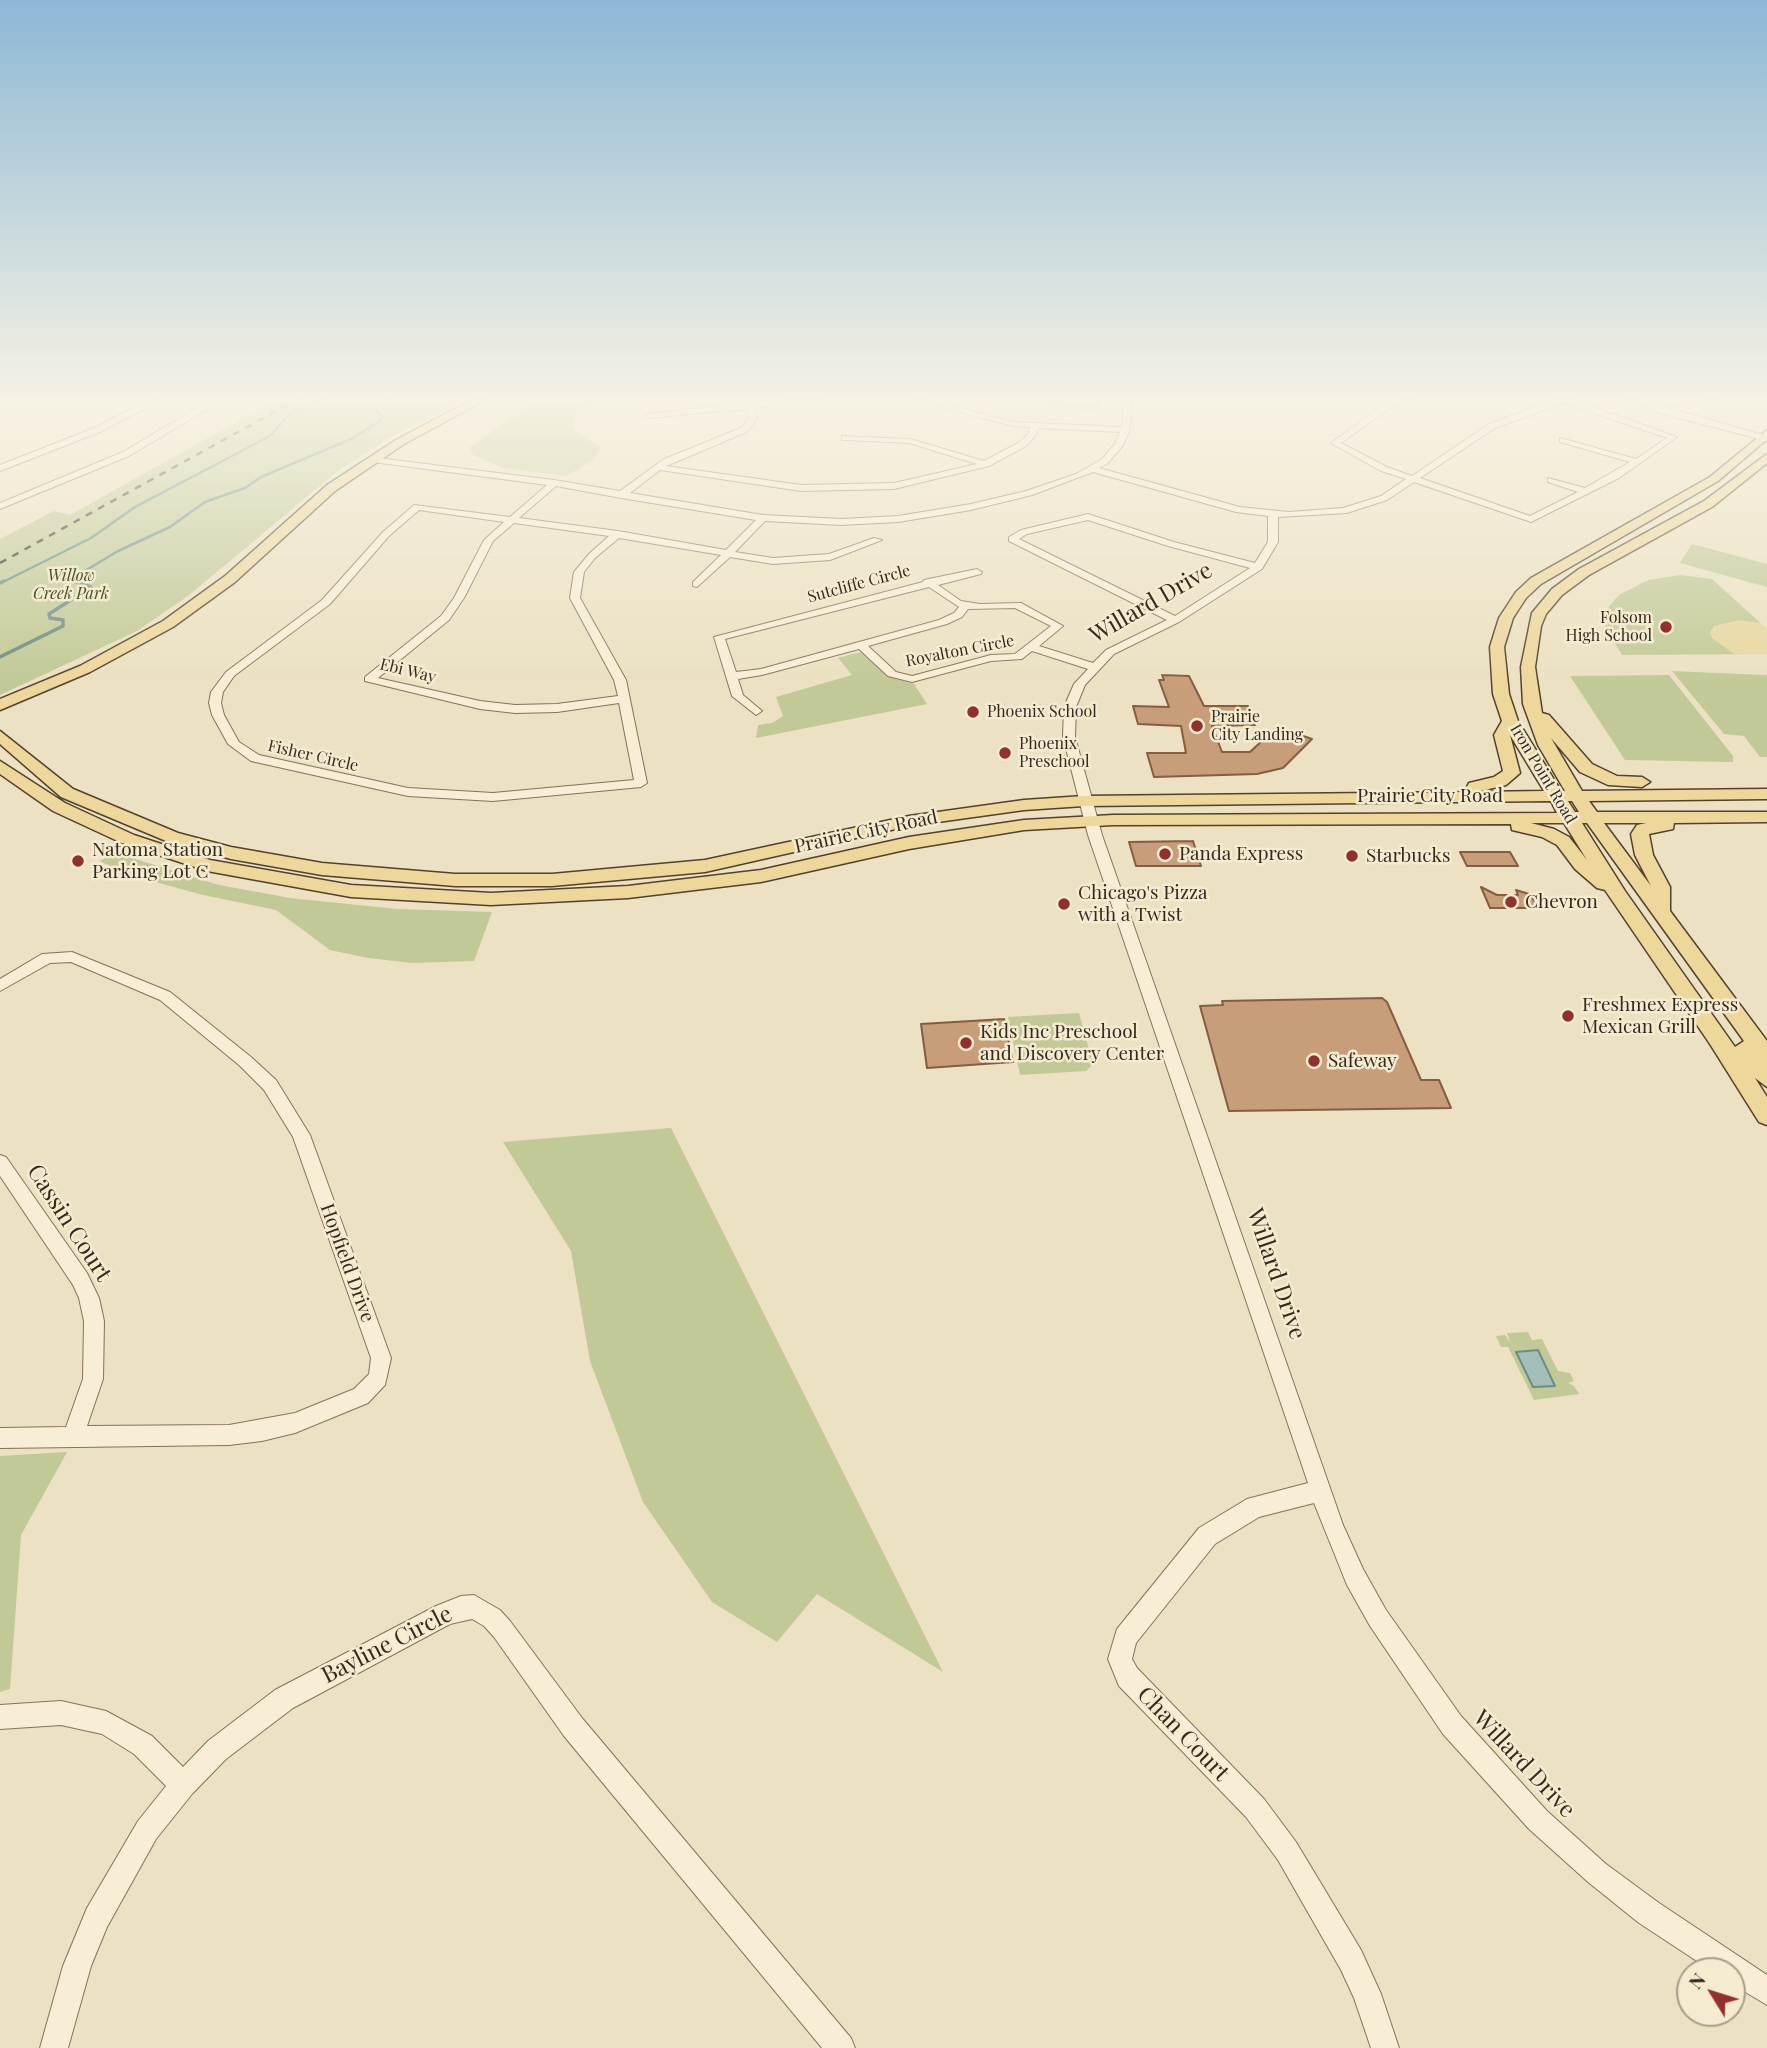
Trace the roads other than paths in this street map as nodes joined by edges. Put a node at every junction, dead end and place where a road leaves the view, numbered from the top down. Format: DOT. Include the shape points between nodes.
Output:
graph roads {
  1 [pos="28,495"];
  2 [pos="324,495"];
  3 [pos="540,495"];
  4 [pos="621,495"];
  5 [pos="1026,495"];
  6 [pos="1181,495"];
  7 [pos="1389,495"];
  8 [pos="1461,495"];
  9 [pos="1582,495"];
  10 [pos="1690,495"];
  11 [pos="1720,495"];
  12 [pos="0,506"];
  13 [pos="1273,514"];
  14 [pos="763,519"];
  15 [pos="510,520"];
  16 [pos="618,534"];
  17 [pos="877,540"];
  18 [pos="727,554"];
  19 [pos="1258,567"];
  20 [pos="977,572"];
  21 [pos="928,582"];
  22 [pos="697,584"];
  23 [pos="965,606"];
  24 [pos="1175,620"];
  25 [pos="1502,630"];
  26 [pos="861,645"];
  27 [pos="1036,645"];
  28 [pos="1096,664"];
  29 [pos="85,669"];
  30 [pos="732,676"];
  31 [pos="624,699"];
  32 [pos="1530,700"];
  33 [pos="0,705"];
  34 [pos="756,711"];
  35 [pos="0,714"];
  36 [pos="1510,721"];
  37 [pos="0,736"];
  38 [pos="0,765"];
  39 [pos="1767,783"];
  40 [pos="1767,794"];
  41 [pos="1380,796"];
  42 [pos="1440,796"];
  43 [pos="1556,796"];
  44 [pos="1577,796"];
  45 [pos="1084,801"];
  46 [pos="1569,817"];
  47 [pos="1591,817"];
  48 [pos="1450,818"];
  49 [pos="1763,818"];
  50 [pos="1288,820"];
  51 [pos="907,821"];
  52 [pos="1091,821"];
  53 [pos="812,865"];
  54 [pos="1618,895"];
  55 [pos="1660,911"];
  56 [pos="1680,985"];
  57 [pos="0,986"];
  58 [pos="1767,1057"];
  59 [pos="1767,1078"];
  60 [pos="1767,1116"];
  61 [pos="0,1162"];
  62 [pos="75,1435"];
  63 [pos="0,1437"];
  64 [pos="1321,1490"];
  65 [pos="0,1717"];
  66 [pos="183,1785"];
  67 [pos="1767,1991"];
  68 [pos="54,2048"];
  69 [pos="841,2048"];
  70 [pos="1385,2048"];
  1 -- 12 [label="street"];
  2 -- 29 [label="main road" via="202,601"];
  3 -- 15 [label="street, Ebi Way"];
  4 -- 14 [label="street"];
  5 -- 14 [label="street" via="927,515 841,522"];
  6 -- 13 [label="street"];
  7 -- 13 [label="street" via="1356,509"];
  8 -- 9 [label="street" via="1531,519"];
  10 -- 25 [label="main road, Iron Point Road" via="1545,574 1521,595"];
  11 -- 32 [label="main road, Iron Point Road" via="1557,592 1539,613 1529,642"];
  13 -- 19 [label="street, Willard Drive" via="1273,542"];
  14 -- 18 [label="street"];
  15 -- 16 [label="street, Fisher Circle"];
  15 -- 31 [label="street, Ebi Way" via="484,548 445,618 369,679 499,708 547,709"];
  15 -- 31 [label="street, Fisher Circle" via="417,507 386,534 326,602 222,684 215,703 228,735 245,753 265,762 383,788 452,797 534,795 641,783"];
  16 -- 18 [label="street, Fisher Circle"];
  16 -- 31 [label="street, Fisher Circle" via="585,563 575,588 578,606 614,665"];
  17 -- 18 [label="street, Fisher Circle" via="843,554 802,561"];
  18 -- 22 [label="street"];
  19 -- 24 [label="street, Willard Drive"];
  19 -- 24 [label="street" via="1088,517 1012,539"];
  20 -- 21 [label="street"];
  21 -- 23 [label="street, Sutcliffe Circle"];
  21 -- 30 [label="street, Sutcliffe Circle" via="719,637"];
  23 -- 26 [label="street" via="949,620"];
  23 -- 27 [label="street, Royalton Circle" via="1017,605 1058,626"];
  24 -- 28 [label="street, Willard Drive" via="1125,643"];
  25 -- 32 [label="main road" via="1514,636 1515,678"];
  25 -- 36 [label="main road, Iron Point Road" via="1497,647 1498,676"];
  26 -- 27 [label="street, Royalton Circle" via="892,674 912,679 991,658 1018,657"];
  26 -- 30 [label="street"];
  27 -- 28 [label="street, Royalton Circle"];
  28 -- 45 [label="street, Willard Drive" via="1075,693 1068,722"];
  29 -- 33 [label="main road"];
  29 -- 35 [label="main road" via="74,681"];
  30 -- 34 [label="street" via="741,701"];
  32 -- 39 [label="main road" via="1586,768 1614,781"];
  32 -- 44 [label="main road, Iron Point Road" via="1546,746"];
  36 -- 42 [label="main road" via="1502,735 1513,769 1508,777"];
  36 -- 43 [label="main road, Iron Point Road"];
  37 -- 51 [label="main road, Prairie City Road" via="67,793 150,828 231,853 363,874 503,881 648,873 705,866"];
  38 -- 53 [label="main road, Prairie City Road" via="47,801 128,839 207,865 351,891 536,898 628,892"];
  40 -- 44 [label="main road, Prairie City Road"];
  41 -- 42 [label="main road, Prairie City Road"];
  41 -- 45 [label="main road, Prairie City Road"];
  41 -- 50 [label="main road" via="1360,805 1293,807 1287,811"];
  42 -- 43 [label="main road, Prairie City Road"];
  43 -- 44 [label="main road, Prairie City Road"];
  43 -- 46 [label="main road, Iron Point Road"];
  44 -- 47 [label="main road, Iron Point Road"];
  45 -- 51 [label="main road, Prairie City Road"];
  45 -- 52 [label="street, Willard Drive"];
  46 -- 47 [label="main road, Prairie City Road"];
  46 -- 48 [label="main road, Prairie City Road"];
  46 -- 54 [label="main road, Iron Point Road"];
  47 -- 49 [label="main road, Prairie City Road"];
  47 -- 55 [label="main road, Iron Point Road"];
  48 -- 50 [label="main road, Prairie City Road"];
  48 -- 54 [label="main road" via="1548,833 1563,841 1581,865"];
  49 -- 55 [label="main road" via="1643,829 1644,855 1661,887"];
  50 -- 52 [label="main road, Prairie City Road"];
  51 -- 53 [label="main road" via="870,840 813,852"];
  52 -- 53 [label="main road, Prairie City Road" via="965,833"];
  52 -- 64 [label="street, Willard Drive"];
  54 -- 56 [label="main road, Iron Point Road"];
  55 -- 58 [label="main road, Iron Point Road"];
  56 -- 59 [label="main road" via="1710,998"];
  56 -- 60 [label="main road, Iron Point Road"];
  57 -- 62 [label="street, Hopfield Drive" via="47,958 72,957 165,996 246,1061 270,1086 301,1136 381,1358 378,1378 361,1396 295,1423 229,1434"];
  61 -- 62 [label="street, Cassin Court" via="89,1298 94,1321 93,1379"];
  62 -- 63 [label="street, Hopfield Drive"];
  64 -- 67 [label="street, Willard Drive" via="1332,1527 1384,1628 1452,1725 1496,1776 1597,1873 1702,1951"];
  64 -- 70 [label="street, Chan Court" via="1255,1507 1207,1535 1125,1637 1120,1659 1128,1677 1255,1808 1287,1851 1351,1960"];
  65 -- 66 [label="street" via="61,1713 106,1723 144,1745"];
  66 -- 68 [label="street, Bayline Circle" via="147,1830 97,1918 77,1966"];
  66 -- 69 [label="street, Bayline Circle" via="217,1750 284,1699 444,1614 461,1608 483,1611 502,1629 573,1727"];
}
